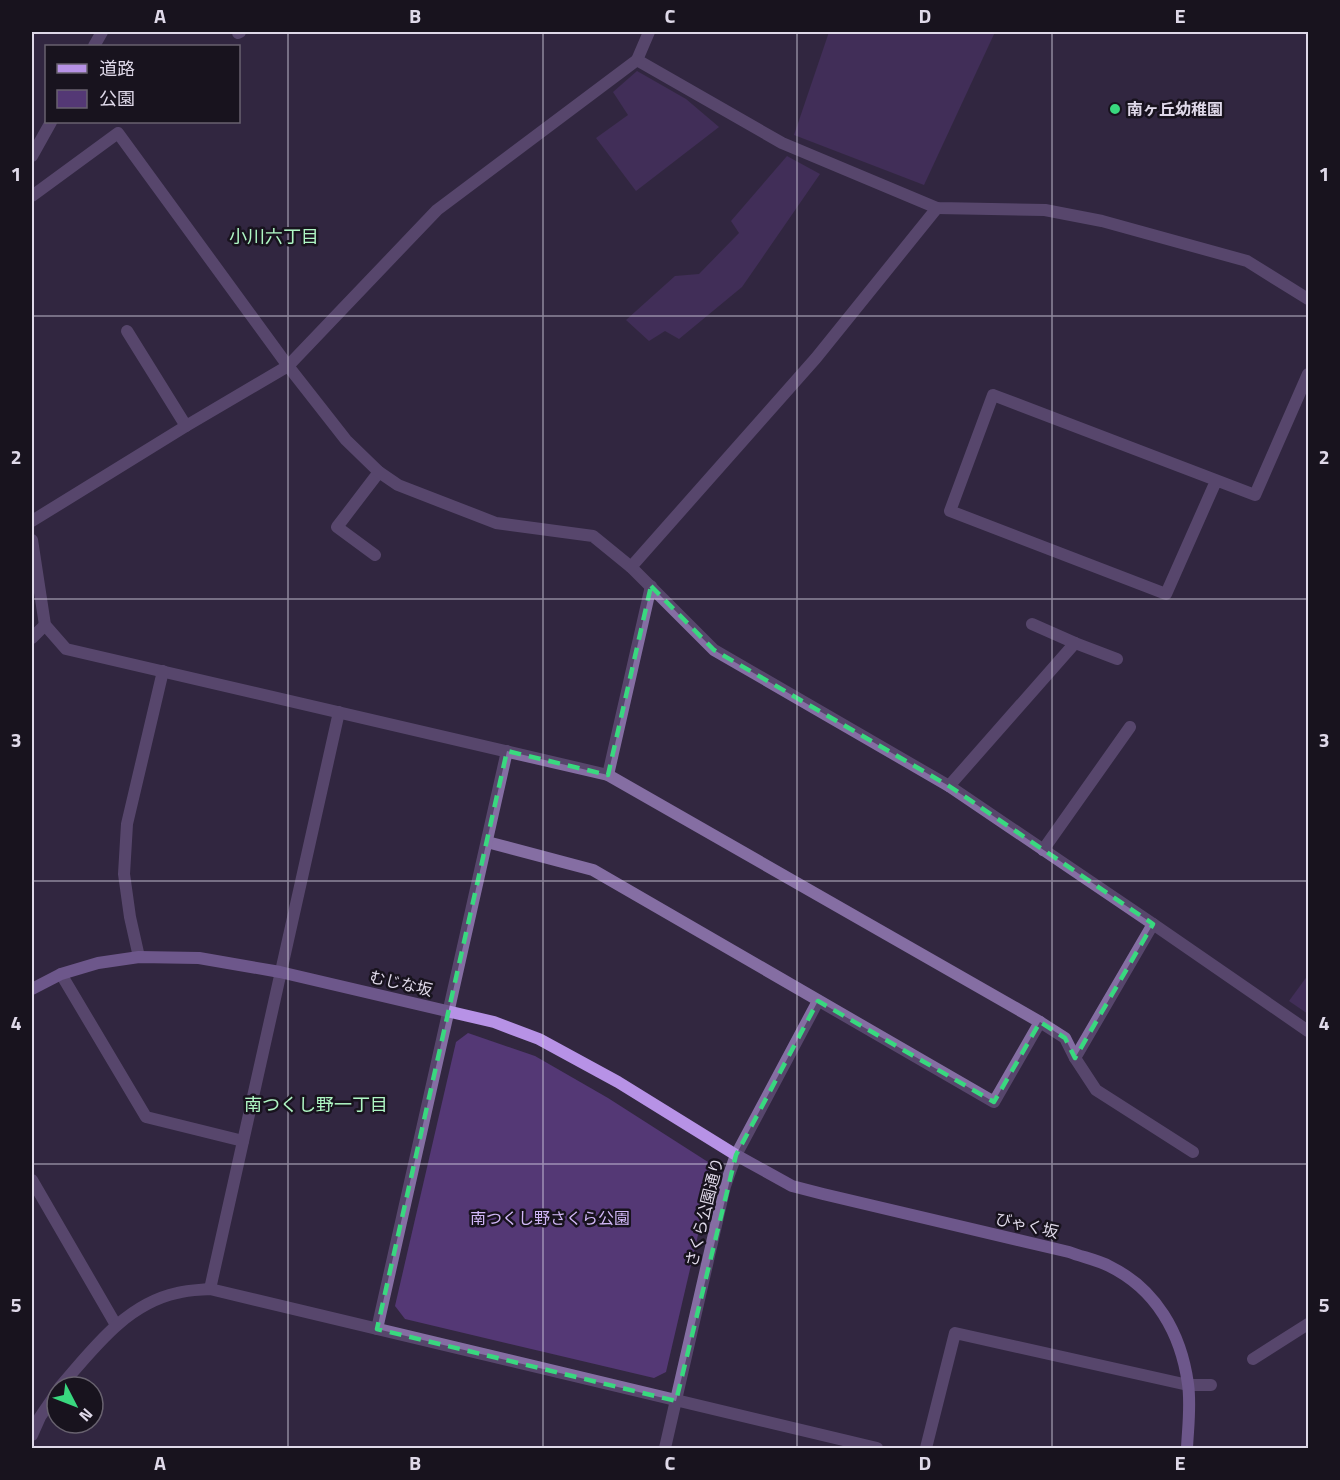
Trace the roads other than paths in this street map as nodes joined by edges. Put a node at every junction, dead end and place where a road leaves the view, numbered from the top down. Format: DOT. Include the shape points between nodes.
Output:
graph roads {
  1 [pos="649,32"];
  2 [pos="637,60"];
  3 [pos="50,123"];
  4 [pos="32,156"];
  5 [pos="32,196"];
  6 [pos="937,208"];
  7 [pos="1308,300"];
  8 [pos="128,331"];
  9 [pos="288,366"];
  10 [pos="1308,374"];
  11 [pos="186,426"];
  12 [pos="379,472"];
  13 [pos="1216,481"];
  14 [pos="32,521"];
  15 [pos="32,540"];
  16 [pos="375,555"];
  17 [pos="631,567"];
  18 [pos="651,586"];
  19 [pos="1032,624"];
  20 [pos="45,625"];
  21 [pos="32,638"];
  22 [pos="1075,643"];
  23 [pos="1117,659"];
  24 [pos="163,671"];
  25 [pos="339,712"];
  26 [pos="1130,727"];
  27 [pos="507,751"];
  28 [pos="608,775"];
  29 [pos="949,786"];
  30 [pos="487,842"];
  31 [pos="1043,850"];
  32 [pos="1153,924"];
  33 [pos="139,957"];
  34 [pos="280,972"];
  35 [pos="61,974"];
  36 [pos="32,989"];
  37 [pos="818,1001"];
  38 [pos="448,1011"];
  39 [pos="1040,1022"];
  40 [pos="1308,1032"];
  41 [pos="1075,1058"];
  42 [pos="243,1141"];
  43 [pos="1193,1152"];
  44 [pos="736,1155"];
  45 [pos="32,1180"];
  46 [pos="210,1289"];
  47 [pos="1308,1324"];
  48 [pos="116,1325"];
  49 [pos="377,1329"];
  50 [pos="1253,1359"];
  51 [pos="70,1375"];
  52 [pos="1188,1385"];
  53 [pos="1210,1385"];
  54 [pos="676,1401"];
  55 [pos="45,1410"];
  56 [pos="32,1435"];
  57 [pos="665,1449"];
  58 [pos="877,1449"];
  59 [pos="926,1449"];
  60 [pos="1187,1449"];
  1 -- 2 [label="street"];
  2 -- 6 [label="street" via="782,143"];
  2 -- 9 [label="street" via="437,210"];
  3 -- 4 [label="street"];
  5 -- 9 [label="street" via="118,133"];
  6 -- 7 [label="street" via="1045,210 1102,221 1247,261"];
  6 -- 17 [label="street" via="816,358"];
  8 -- 11 [label="street"];
  9 -- 11 [label="street"];
  9 -- 12 [label="street" via="346,440"];
  10 -- 13 [label="street" via="1255,495"];
  11 -- 14 [label="street"];
  12 -- 16 [label="street" via="337,526"];
  12 -- 17 [label="street" via="398,485 496,523 593,536"];
  13 -- 13 [label="street" via="1166,594 950,511 993,395"];
  15 -- 20 [label="street"];
  17 -- 18 [label="street"];
  18 -- 28 [label="street"];
  18 -- 29 [label="street" via="714,650"];
  19 -- 22 [label="street"];
  20 -- 21 [label="street"];
  20 -- 24 [label="street" via="66,649"];
  22 -- 23 [label="street"];
  22 -- 29 [label="street"];
  24 -- 25 [label="street"];
  24 -- 33 [label="street" via="127,824 124,874"];
  25 -- 27 [label="street"];
  25 -- 34 [label="street"];
  26 -- 31 [label="street"];
  27 -- 28 [label="street"];
  27 -- 30 [label="street"];
  28 -- 39 [label="street"];
  29 -- 31 [label="street"];
  30 -- 37 [label="street" via="593,870"];
  30 -- 38 [label="street"];
  31 -- 32 [label="street"];
  32 -- 40 [label="street"];
  32 -- 41 [label="street"];
  33 -- 34 [label="street, むじな坂" via="199,958"];
  33 -- 35 [label="street, むじな坂"];
  34 -- 38 [label="street, むじな坂"];
  34 -- 42 [label="street"];
  35 -- 36 [label="street, むじな坂"];
  35 -- 42 [label="street" via="146,1117"];
  37 -- 39 [label="street" via="994,1102"];
  37 -- 44 [label="street, さくら公園通り"];
  38 -- 44 [label="street, むじな坂" via="494,1022 539,1039 618,1082"];
  38 -- 49 [label="street"];
  39 -- 41 [label="street" via="1065,1038"];
  41 -- 43 [label="street" via="1096,1090"];
  42 -- 46 [label="street"];
  44 -- 52 [label="street, びゃく坂" via="792,1186 1069,1252 1109,1266 1135,1282 1171,1324"];
  44 -- 54 [label="street, さくら公園通り" via="725,1186"];
  45 -- 48 [label="street"];
  46 -- 48 [label="street" via="177,1293 146,1304"];
  46 -- 49 [label="street"];
  47 -- 50 [label="street"];
  48 -- 51 [label="street"];
  49 -- 54 [label="street"];
  52 -- 53 [label="street"];
  52 -- 59 [label="street" via="955,1333"];
  52 -- 60 [label="street, びゃく坂"];
  54 -- 57 [label="street, さくら公園通り"];
  54 -- 58 [label="street"];
  55 -- 56 [label="street"];
}
